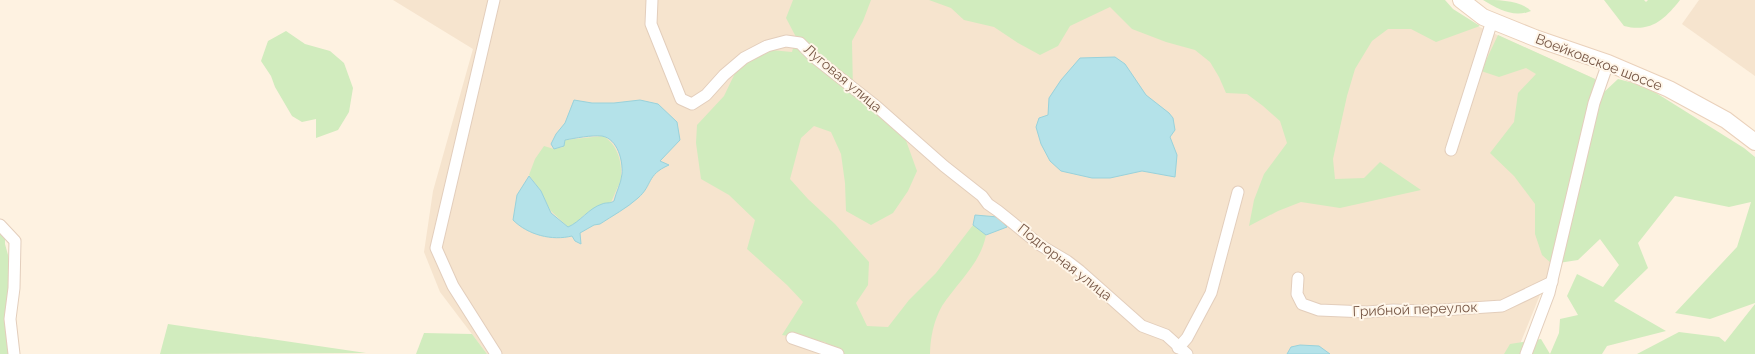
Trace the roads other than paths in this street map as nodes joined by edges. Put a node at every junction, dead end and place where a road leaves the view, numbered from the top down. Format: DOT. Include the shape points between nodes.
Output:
graph roads {
  1 [pos="494,0"];
  2 [pos="652,0"];
  3 [pos="1461,0"];
  4 [pos="1492,21"];
  5 [pos="1608,63"];
  6 [pos="1755,142"];
  7 [pos="1451,150"];
  8 [pos="1238,192"];
  9 [pos="982,196"];
  10 [pos="0,225"];
  11 [pos="1298,278"];
  12 [pos="1552,282"];
  13 [pos="792,338"];
  14 [pos="1183,351"];
  15 [pos="14,354"];
  16 [pos="496,354"];
  17 [pos="838,354"];
  18 [pos="1526,354"];
  1 -- 16 [label="street" via="436,248 453,286"];
  2 -- 9 [label="street, Луговая улица" via="651,24 681,99 692,104 706,95 744,58 767,46 786,41 800,43"];
  3 -- 4 [label="street, Воейковское шоссе"];
  4 -- 5 [label="street, Воейковское шоссе"];
  4 -- 7 [label="street"];
  5 -- 6 [label="street, Воейковское шоссе" via="1676,92 1726,120"];
  5 -- 12 [label="street" via="1594,104"];
  8 -- 14 [label="street" via="1212,293 1187,338"];
  9 -- 14 [label="street, Подгорная улица" via="988,204 1040,245 1086,276 1142,326 1166,336"];
  10 -- 15 [label="street" via="14,240 14,288 10,319"];
  11 -- 12 [label="street, Грибной переулок" via="1297,294 1302,304 1319,310 1367,312 1502,306"];
  12 -- 18 [label="street"];
  13 -- 17 [label="street"];
}
